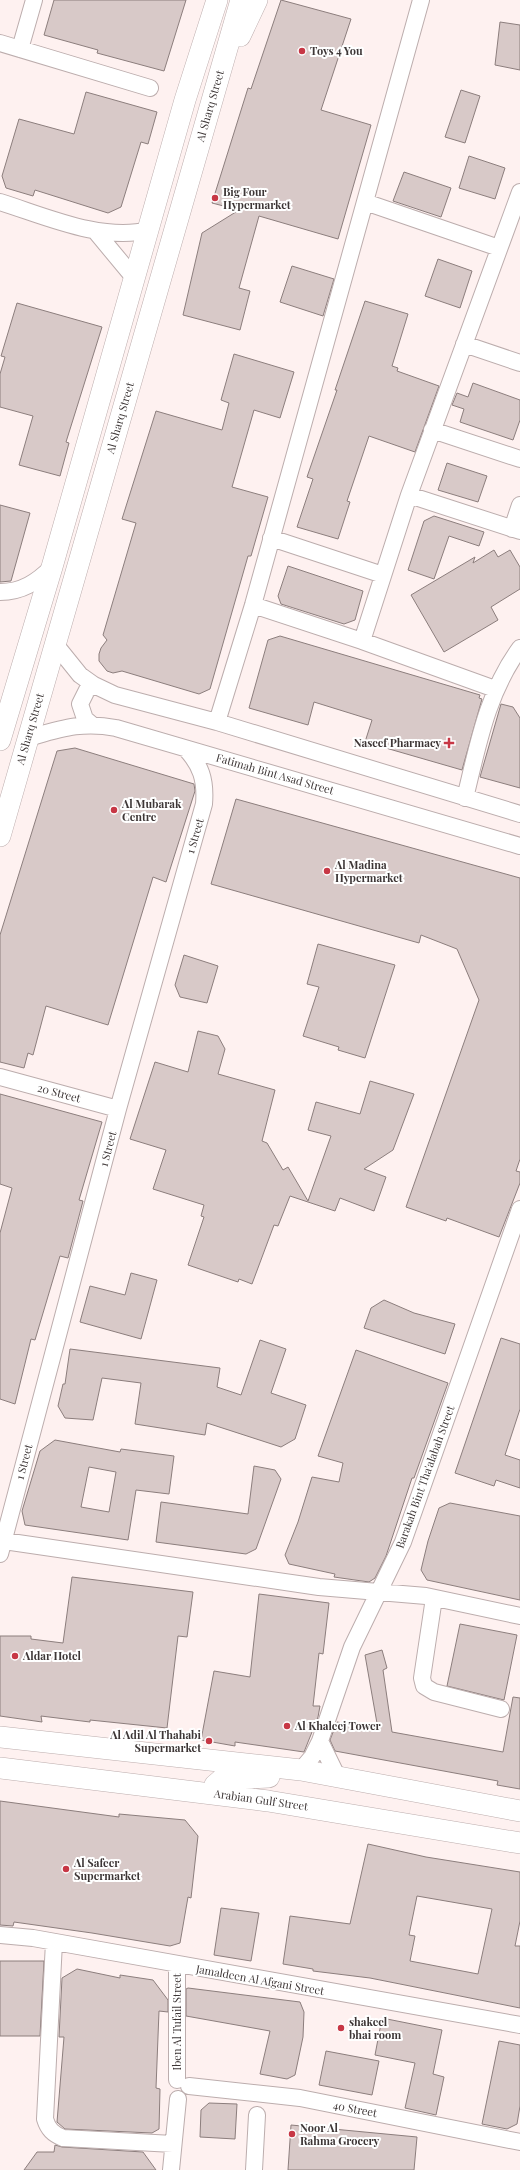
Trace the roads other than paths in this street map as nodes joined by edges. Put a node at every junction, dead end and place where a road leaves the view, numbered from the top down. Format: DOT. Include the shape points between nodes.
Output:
graph roads {
  1 [pos="34,0"];
  2 [pos="202,0"];
  3 [pos="217,0"];
  4 [pos="241,0"];
  5 [pos="257,0"];
  6 [pos="421,0"];
  7 [pos="0,43"];
  8 [pos="20,49"];
  9 [pos="222,63"];
  10 [pos="150,88"];
  11 [pos="186,100"];
  12 [pos="520,192"];
  13 [pos="0,202"];
  14 [pos="365,202"];
  15 [pos="149,230"];
  16 [pos="96,232"];
  17 [pos="499,248"];
  18 [pos="135,279"];
  19 [pos="464,344"];
  20 [pos="520,363"];
  21 [pos="432,430"];
  22 [pos="520,459"];
  23 [pos="409,495"];
  24 [pos="520,505"];
  25 [pos="516,530"];
  26 [pos="272,538"];
  27 [pos="52,567"];
  28 [pos="383,575"];
  29 [pos="0,592"];
  30 [pos="253,605"];
  31 [pos="362,641"];
  32 [pos="55,644"];
  33 [pos="520,648"];
  34 [pos="94,685"];
  35 [pos="495,689"];
  36 [pos="217,722"];
  37 [pos="91,724"];
  38 [pos="28,738"];
  39 [pos="0,740"];
  40 [pos="185,748"];
  41 [pos="465,798"];
  42 [pos="520,814"];
  43 [pos="0,836"];
  44 [pos="520,846"];
  45 [pos="0,1077"];
  46 [pos="118,1110"];
  47 [pos="520,1209"];
  48 [pos="2,1548"];
  49 [pos="380,1594"];
  50 [pos="434,1598"];
  51 [pos="520,1616"];
  52 [pos="501,1709"];
  53 [pos="0,1737"];
  54 [pos="320,1741"];
  55 [pos="0,1768"];
  56 [pos="301,1770"];
  57 [pos="337,1776"];
  58 [pos="217,1794"];
  59 [pos="520,1810"];
  60 [pos="520,1843"];
  61 [pos="0,1935"];
  62 [pos="54,1942"];
  63 [pos="177,1965"];
  64 [pos="520,2025"];
  65 [pos="183,2083"];
  66 [pos="257,2116"];
  67 [pos="520,2142"];
  68 [pos="173,2144"];
  69 [pos="172,2170"];
  70 [pos="254,2170"];
  1 -- 8 [label="street"];
  2 -- 11 [label="main road" via="186,64"];
  3 -- 11 [label="main road"];
  4 -- 9 [label="main road, Al Sharq Street"];
  5 -- 9 [label="main road" via="245,27"];
  6 -- 14 [label="street"];
  7 -- 8 [label="street"];
  8 -- 10 [label="street"];
  9 -- 32 [label="main road, Al Sharq Street"];
  11 -- 15 [label="main road"];
  12 -- 17 [label="street"];
  13 -- 16 [label="street"];
  14 -- 17 [label="street"];
  14 -- 26 [label="street"];
  15 -- 16 [label="street" via="123,234"];
  15 -- 18 [label="main road"];
  16 -- 18 [label="street"];
  17 -- 19 [label="street"];
  18 -- 27 [label="main road"];
  19 -- 20 [label="street"];
  19 -- 21 [label="street"];
  21 -- 22 [label="street"];
  21 -- 23 [label="street"];
  23 -- 25 [label="street"];
  23 -- 28 [label="street"];
  24 -- 25 [label="street"];
  26 -- 28 [label="street"];
  26 -- 30 [label="street"];
  27 -- 29 [label="street" via="40,580 24,588"];
  27 -- 39 [label="main road"];
  28 -- 31 [label="street"];
  30 -- 31 [label="street"];
  30 -- 36 [label="street"];
  31 -- 35 [label="street"];
  32 -- 34 [label="street" via="68,663"];
  32 -- 38 [label="main road, Al Sharq Street"];
  33 -- 35 [label="street"];
  34 -- 36 [label="street" via="115,695"];
  34 -- 37 [label="street" via="82,697 80,704 85,719"];
  35 -- 41 [label="street" via="484,718"];
  36 -- 41 [label="street"];
  37 -- 38 [label="street, Fatimah Bint Asad Street" via="62,728"];
  37 -- 40 [label="street, Fatimah Bint Asad Street" via="116,728"];
  38 -- 43 [label="main road, Al Sharq Street"];
  40 -- 44 [label="street, Fatimah Bint Asad Street"];
  40 -- 46 [label="street, 1 Street" via="195,759 202,773 206,788 204,804"];
  41 -- 42 [label="street"];
  45 -- 46 [label="street, 20 Street"];
  46 -- 48 [label="street, 1 Street"];
  47 -- 49 [label="street, Barakah Bint Tha'alabah Street" via="403,1542"];
  48 -- 49 [label="street"];
  49 -- 50 [label="street"];
  49 -- 54 [label="street, Barakah Bint Tha'alabah Street" via="352,1647"];
  50 -- 51 [label="street"];
  50 -- 52 [label="street" via="422,1678 424,1686 434,1692"];
  53 -- 56 [label="main road"];
  54 -- 56 [label="street, Barakah Bint Tha'alabah Street" via="312,1757"];
  54 -- 57 [label="street"];
  55 -- 58 [label="main road, Arabian Gulf Street"];
  56 -- 57 [label="main road"];
  56 -- 58 [label="main road" via="261,1778 222,1779 215,1785"];
  57 -- 59 [label="main road"];
  58 -- 60 [label="main road, Arabian Gulf Street" via="318,1808"];
  61 -- 62 [label="street, Jamaldeen Al Afgani Street"];
  62 -- 63 [label="street, Jamaldeen Al Afgani Street"];
  62 -- 68 [label="street" via="45,2119 48,2128 63,2138"];
  63 -- 64 [label="street, Jamaldeen Al Afgani Street"];
  63 -- 65 [label="street, Iben Al Tufail Street"];
  65 -- 67 [label="street, 40 Street" via="300,2098"];
  65 -- 68 [label="street" via="188,2095 178,2099"];
  66 -- 70 [label="street"];
  68 -- 69 [label="street"];
}
